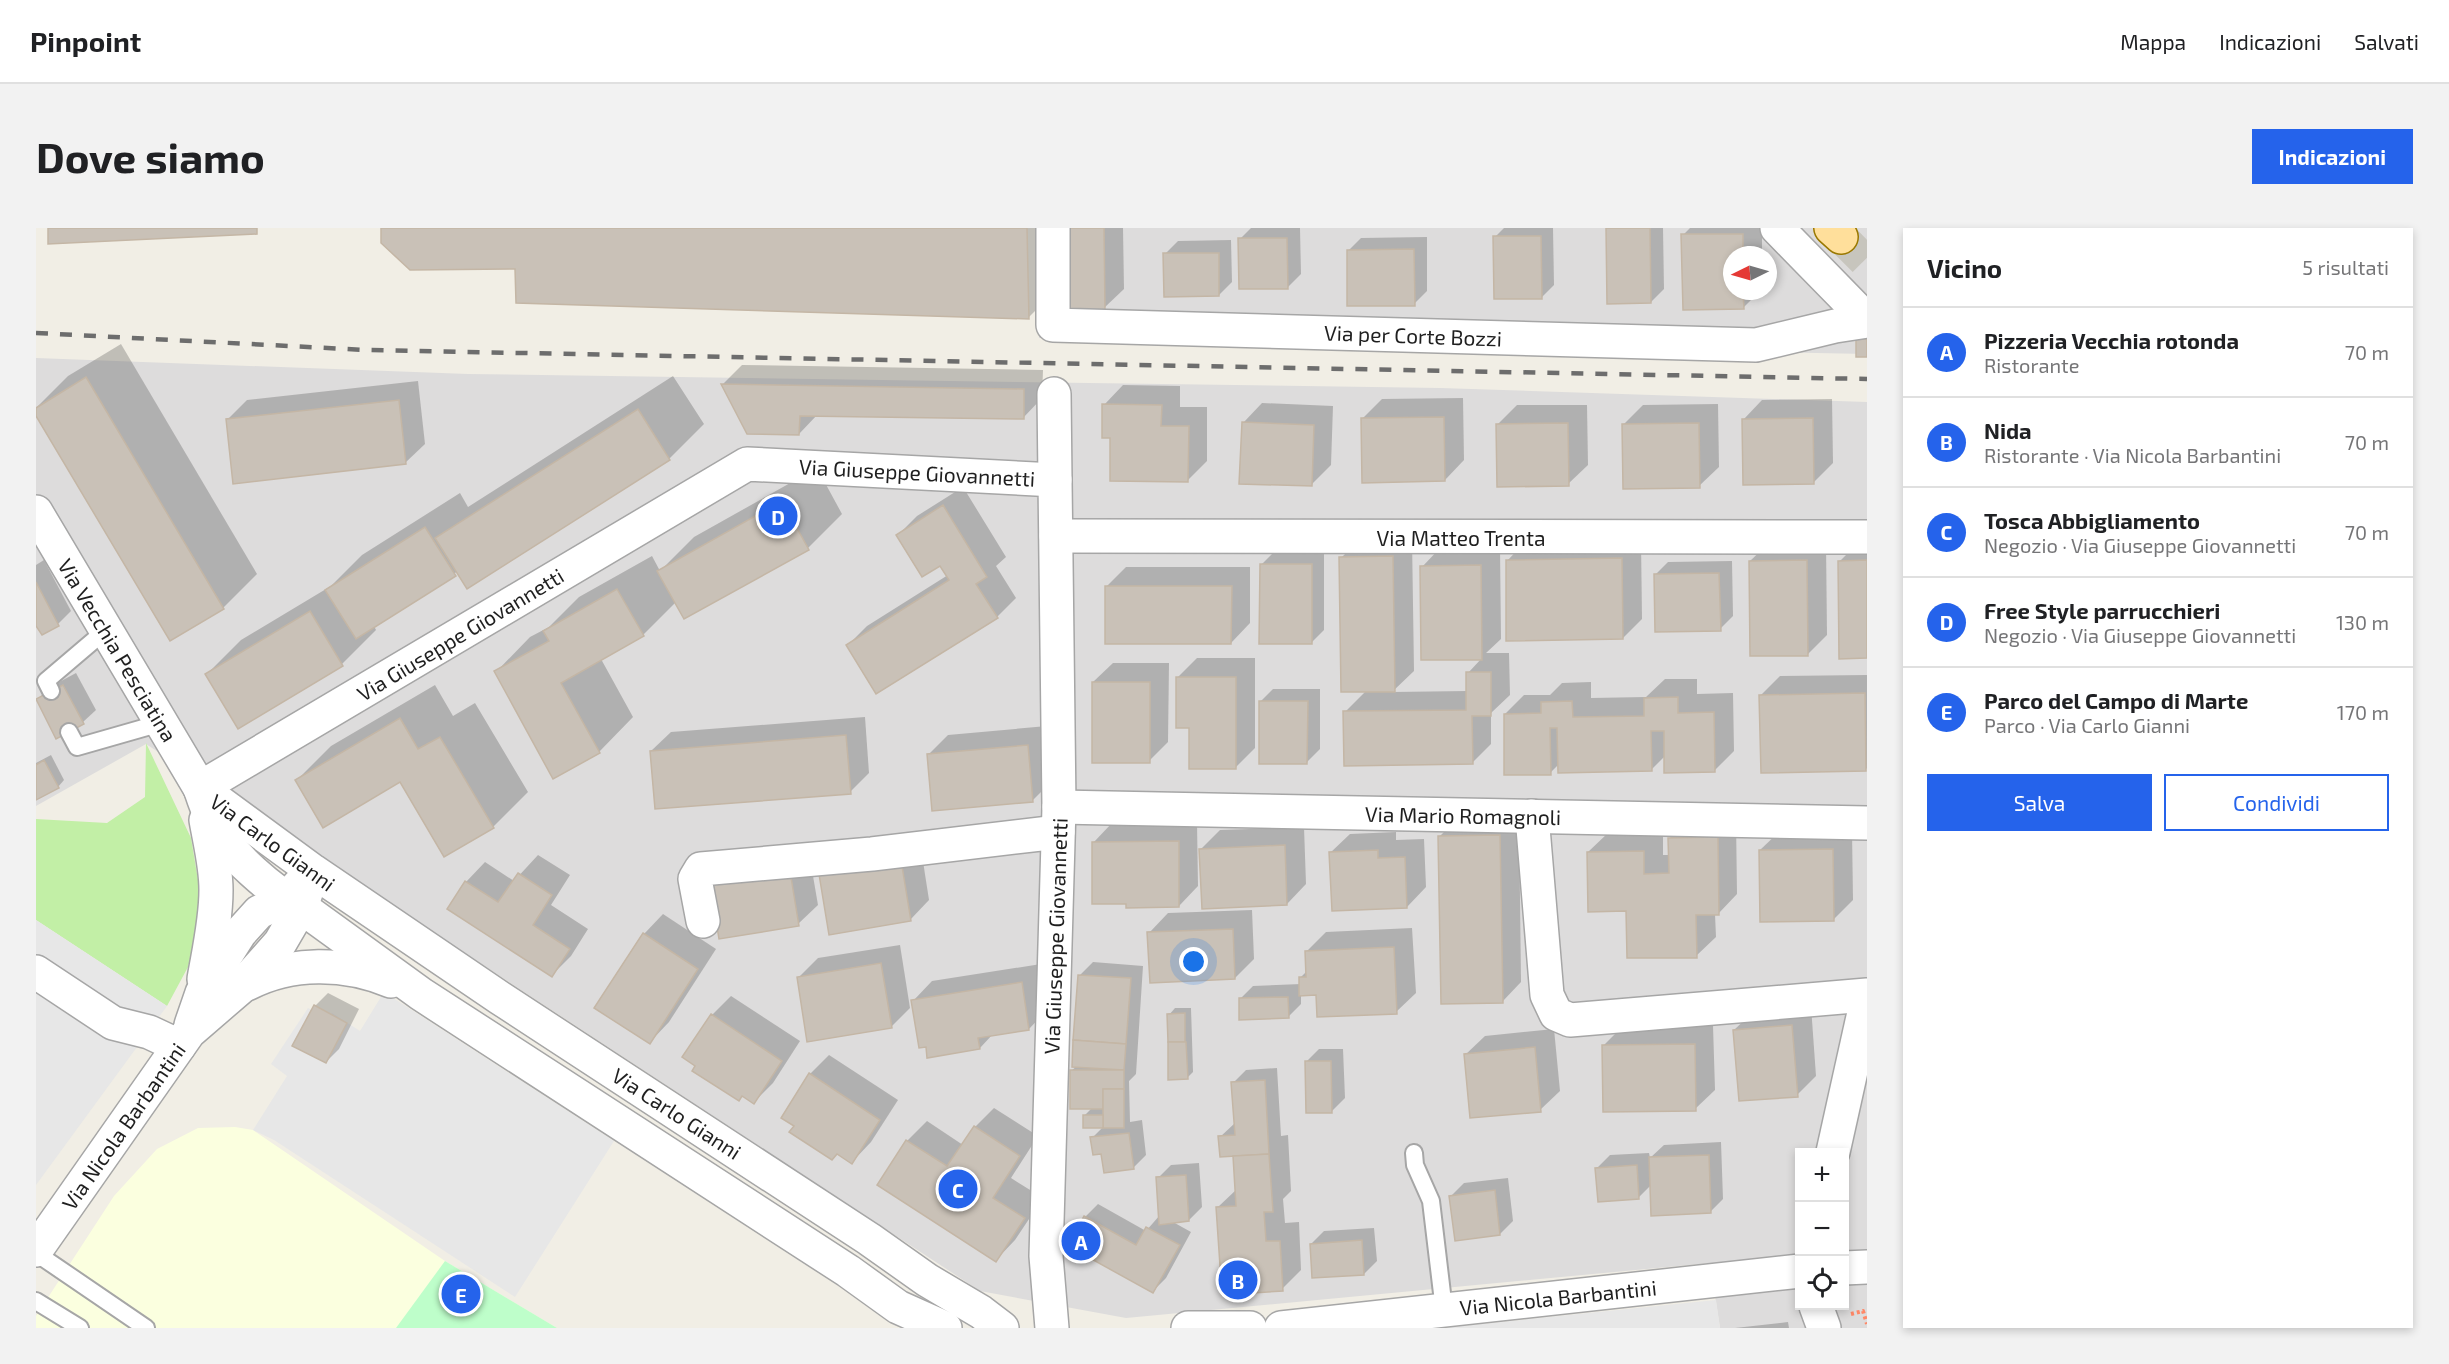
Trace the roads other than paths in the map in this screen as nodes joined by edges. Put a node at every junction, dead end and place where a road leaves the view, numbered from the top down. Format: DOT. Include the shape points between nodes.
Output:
graph roads {
  1 [pos="1053,228"];
  2 [pos="1777,228"];
  3 [pos="1867,320"];
  4 [pos="1054,394"];
  5 [pos="1055,480"];
  6 [pos="36,512"];
  7 [pos="1056,536"];
  8 [pos="1867,537"];
  9 [pos="106,630"];
  10 [pos="51,691"];
  11 [pos="161,723"];
  12 [pos="69,732"];
  13 [pos="200,789"];
  14 [pos="1532,816"];
  15 [pos="1058,819"];
  16 [pos="1867,823"];
  17 [pos="313,871"];
  18 [pos="294,903"];
  19 [pos="703,921"];
  20 [pos="36,972"];
  21 [pos="240,988"];
  22 [pos="202,993"];
  23 [pos="421,994"];
  24 [pos="1867,997"];
  25 [pos="184,1039"];
  26 [pos="1834,1148"];
  27 [pos="1414,1153"];
  28 [pos="36,1251"];
  29 [pos="1867,1267"];
  30 [pos="1849,1268"];
  31 [pos="1795,1272"];
  32 [pos="36,1301"];
  33 [pos="898,1307"];
  34 [pos="1444,1310"];
  35 [pos="1818,1310"];
  36 [pos="80,1328"];
  37 [pos="146,1328"];
  38 [pos="923,1328"];
  39 [pos="945,1328"];
  40 [pos="1002,1328"];
  41 [pos="1052,1328"];
  42 [pos="1188,1328"];
  43 [pos="1250,1328"];
  44 [pos="1281,1328"];
  45 [pos="1824,1328"];
  1 -- 3 [label="street, Via per Corte Bozzi" via="1053,325 1756,345"];
  2 -- 3 [label="street, Via per Corte Bozzi"];
  4 -- 5 [label="street, Via Giuseppe Giovannetti"];
  5 -- 7 [label="street, Via Giuseppe Giovannetti"];
  5 -- 13 [label="street, Via Giuseppe Giovannetti" via="747,464"];
  6 -- 9 [label="street, Via Vecchia Pesciatina"];
  7 -- 8 [label="street, Via Matteo Trenta"];
  7 -- 15 [label="street, Via Giuseppe Giovannetti"];
  9 -- 10 [label="lane" via="46,681"];
  9 -- 11 [label="street, Via Vecchia Pesciatina"];
  11 -- 12 [label="lane" via="77,747"];
  11 -- 13 [label="street, Via Vecchia Pesciatina"];
  13 -- 17 [label="street, Via Carlo Gianni"];
  13 -- 18 [label="street, Via Carlo Gianni" via="214,825 228,845"];
  13 -- 22 [label="street, Via Nicola Barbantini" via="216,890"];
  14 -- 15 [label="street, Via Mario Romagnoli"];
  14 -- 16 [label="street, Via Mario Romagnoli"];
  14 -- 24 [label="street" via="1547,995 1556,1014 1570,1020"];
  15 -- 19 [label="street, Via Mario Romagnoli" via="872,854 701,869 695,879"];
  15 -- 41 [label="street, Via Giuseppe Giovannetti" via="1046,1256"];
  17 -- 18 [label="street, Via Nicola Barbantini"];
  17 -- 40 [label="street, Via Carlo Gianni"];
  18 -- 21 [label="street, Via Nicola Barbantini" via="280,943"];
  18 -- 22 [label="street, Via Nicola Barbantini" via="259,912 240,933"];
  18 -- 23 [label="street, Via Carlo Gianni"];
  20 -- 25 [label="street" via="113,1023"];
  21 -- 23 [label="street, Via Nicola Barbantini" via="293,968 334,967 374,975"];
  21 -- 25 [label="street, Via Nicola Barbantini"];
  22 -- 25 [label="street, Via Nicola Barbantini"];
  23 -- 33 [label="street, Via Carlo Gianni" via="838,1264"];
  24 -- 26 [label="street"];
  25 -- 28 [label="street, Via Nicola Barbantini"];
  27 -- 34 [label="lane" via="1415,1165 1431,1201"];
  28 -- 37 [label="lane"];
  29 -- 30 [label="street"];
  31 -- 34 [label="street, Via Nicola Barbantini"];
  32 -- 36 [label="lane"];
  33 -- 38 [label="street"];
  33 -- 39 [label="street, Via Carlo Gianni"];
  34 -- 44 [label="street, Via Nicola Barbantini"];
  35 -- 45 [label="street"];
  42 -- 43 [label="street"];
}
